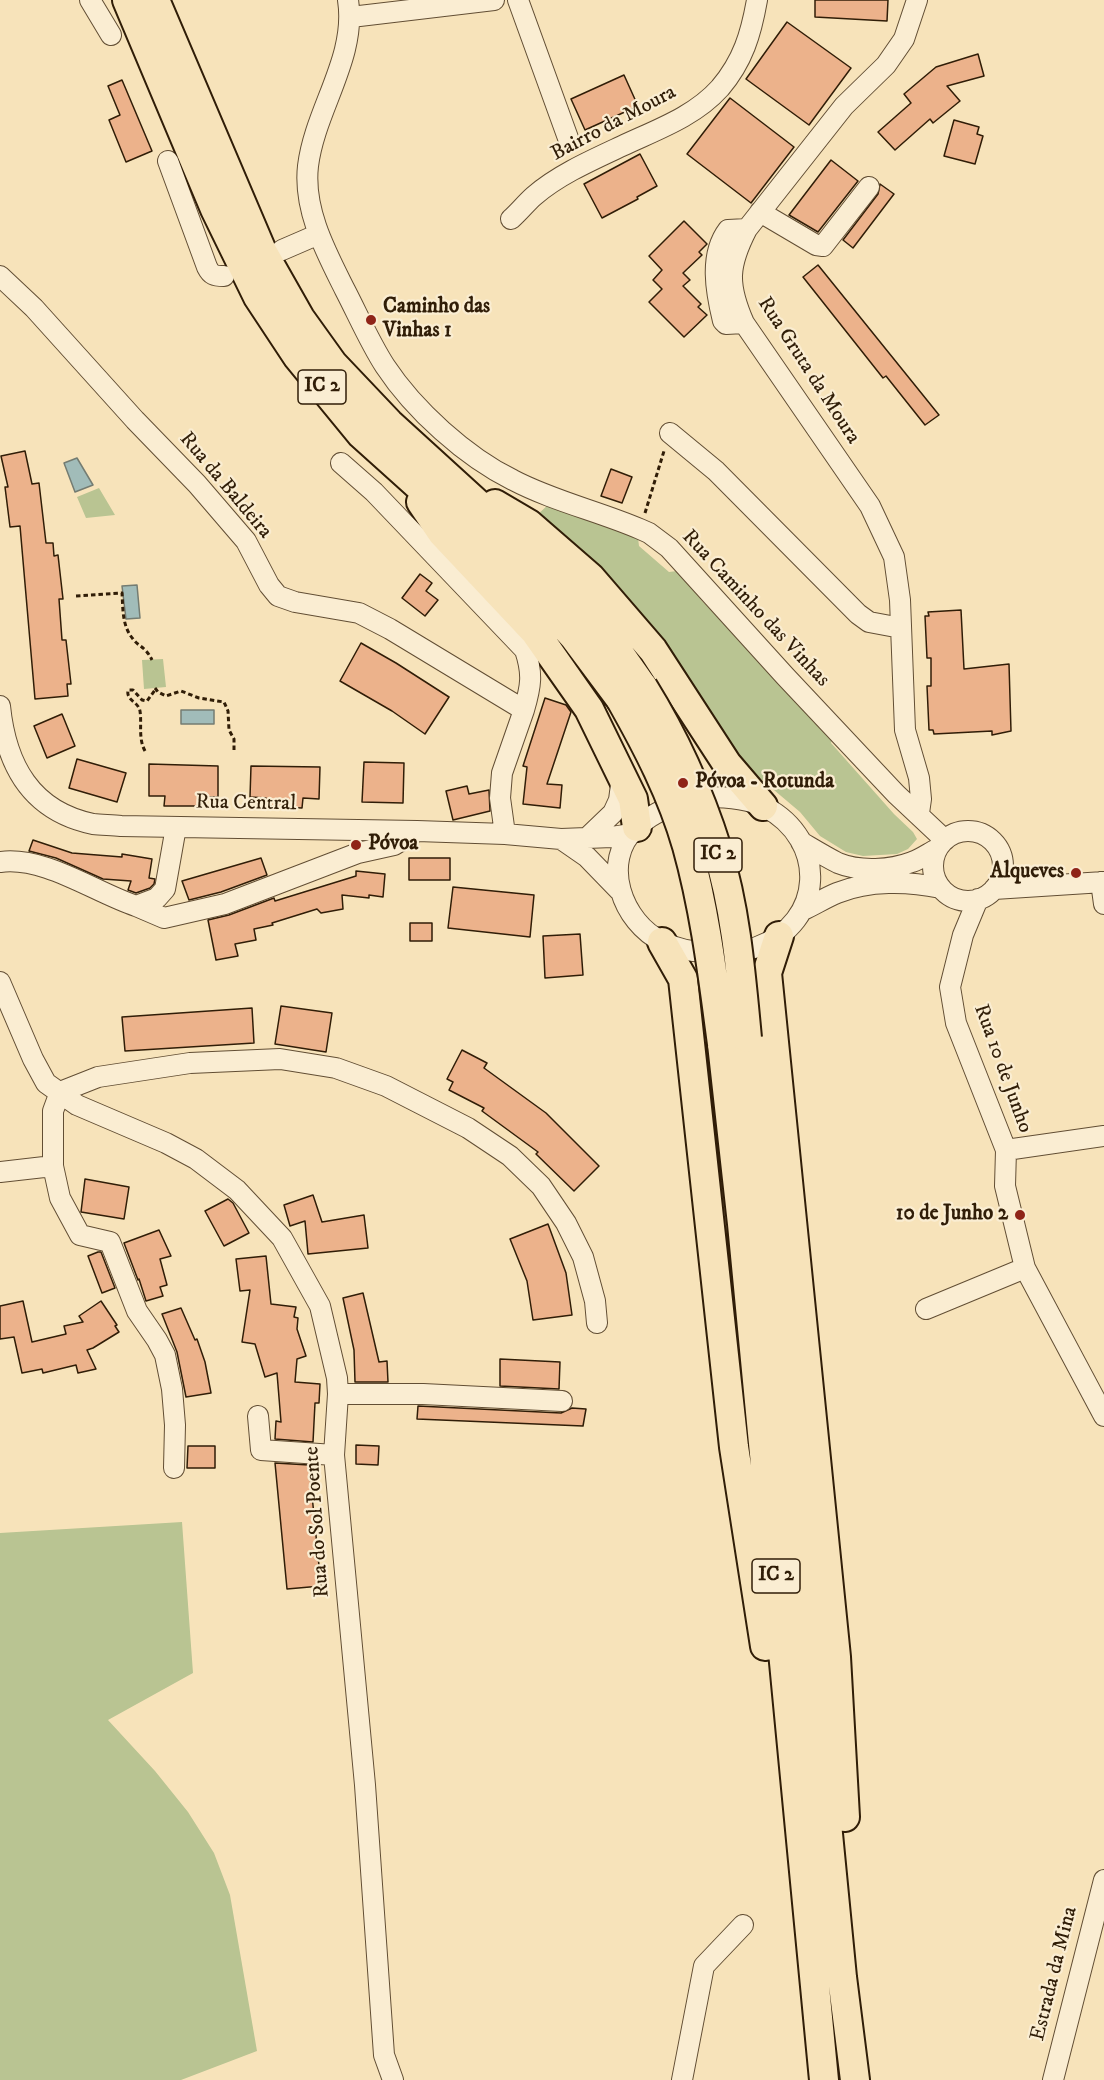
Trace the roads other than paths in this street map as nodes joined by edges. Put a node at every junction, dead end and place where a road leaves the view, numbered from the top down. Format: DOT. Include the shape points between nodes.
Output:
graph roads {
  1 [pos="90,0"];
  2 [pos="128,0"];
  3 [pos="155,0"];
  4 [pos="494,0"];
  5 [pos="518,0"];
  6 [pos="757,0"];
  7 [pos="917,0"];
  8 [pos="349,9"];
  9 [pos="111,35"];
  10 [pos="568,138"];
  11 [pos="168,161"];
  12 [pos="869,187"];
  13 [pos="760,212"];
  14 [pos="511,219"];
  15 [pos="320,234"];
  16 [pos="282,250"];
  17 [pos="0,276"];
  18 [pos="224,276"];
  19 [pos="670,433"];
  20 [pos="341,463"];
  21 [pos="396,466"];
  22 [pos="447,476"];
  23 [pos="901,628"];
  24 [pos="632,693"];
  25 [pos="0,706"];
  26 [pos="524,710"];
  27 [pos="622,774"];
  28 [pos="764,806"];
  29 [pos="918,813"];
  30 [pos="176,827"];
  31 [pos="634,830"];
  32 [pos="417,831"];
  33 [pos="505,834"];
  34 [pos="588,837"];
  35 [pos="561,839"];
  36 [pos="801,842"];
  37 [pos="941,844"];
  38 [pos="0,862"];
  39 [pos="1103,882"];
  40 [pos="991,887"];
  41 [pos="619,890"];
  42 [pos="949,894"];
  43 [pos="1104,904"];
  44 [pos="136,906"];
  45 [pos="803,910"];
  46 [pos="963,935"];
  47 [pos="779,936"];
  48 [pos="662,942"];
  49 [pos="0,982"];
  50 [pos="735,1041"];
  51 [pos="60,1092"];
  52 [pos="1104,1136"];
  53 [pos="1006,1150"];
  54 [pos="53,1166"];
  55 [pos="0,1172"];
  56 [pos="1025,1268"];
  57 [pos="926,1309"];
  58 [pos="597,1323"];
  59 [pos="338,1394"];
  60 [pos="562,1401"];
  61 [pos="258,1416"];
  62 [pos="1104,1416"];
  63 [pos="334,1455"];
  64 [pos="174,1468"];
  65 [pos="1104,1880"];
  66 [pos="743,1925"];
  67 [pos="809,1927"];
  68 [pos="842,1977"];
  69 [pos="393,2080"];
  70 [pos="682,2080"];
  71 [pos="824,2080"];
  72 [pos="855,2080"];
  73 [pos="1053,2080"];
  1 -- 9 [label="street"];
  2 -- 21 [label="highway, IC 2" via="215,209 258,297 325,391 361,434"];
  3 -- 22 [label="highway, IC 2" via="262,251 300,318 333,364"];
  4 -- 8 [label="street"];
  5 -- 10 [label="street"];
  6 -- 14 [label="street, Bairro da Moura" via="751,33 738,61 719,88 698,107 674,123 568,174 535,195"];
  7 -- 13 [label="street, Rua Gruta da Moura" via="904,39 886,65 844,106"];
  8 -- 15 [label="street, Rua Caminho das Vinhas" via="348,40 313,139 308,167 309,196"];
  11 -- 18 [label="street" via="207,267 210,273"];
  12 -- 13 [label="street" via="823,246"];
  13 -- 23 [label="street, Rua Gruta da Moura" via="735,252 735,303 744,323 870,506 894,557"];
  15 -- 16 [label="street"];
  15 -- 29 [label="street, Rua Caminho das Vinhas" via="384,365 403,391 456,444 513,480 640,529 669,548 793,685"];
  17 -- 26 [label="street, Rua da Baldeira" via="197,484 246,541 278,596 359,613"];
  19 -- 23 [label="street" via="716,471 858,614 869,622"];
  20 -- 26 [label="street" via="374,492 525,651 531,687"];
  21 -- 24 [label="highway, IC 2" via="519,576"];
  21 -- 27 [label="highway" via="442,533 535,632 589,709"];
  22 -- 24 [label="highway, IC 2" via="535,556 605,633"];
  22 -- 28 [label="highway" via="529,524 590,577 653,650 727,764"];
  23 -- 29 [label="street, Rua Gruta da Moura" via="905,730 918,778"];
  24 -- 50 [label="highway, IC 2, bridge" via="647,745 686,843"];
  25 -- 30 [label="street, Rua Central" via="9,753 20,776 36,796 62,814 93,824"];
  26 -- 33 [label="street" via="502,773 500,798"];
  27 -- 31 [label="highway" via="633,799"];
  27 -- 34 [label="street" via="616,806"];
  28 -- 31 [label="street" via="732,797 688,800 657,813"];
  28 -- 36 [label="street" via="792,829"];
  29 -- 37 [label="street, Rua Caminho das Vinhas"];
  30 -- 32 [label="street, Rua Central"];
  30 -- 44 [label="street" via="165,889 157,898"];
  31 -- 34 [label="street, Rua Central" via="612,837"];
  31 -- 41 [label="street" via="618,862"];
  32 -- 33 [label="street, Rua Central"];
  32 -- 44 [label="street" via="394,845 340,859 225,904 164,918"];
  33 -- 35 [label="street, Rua Central"];
  34 -- 35 [label="street, Rua Central"];
  35 -- 41 [label="street, Rua Central" via="587,857"];
  36 -- 37 [label="street" via="838,863 869,869 912,862"];
  36 -- 45 [label="street" via="811,874"];
  37 -- 40 [label="street" via="964,831 985,836 1002,862"];
  37 -- 42 [label="street" via="933,859 933,869 935,879"];
  38 -- 44 [label="street" via="25,862 55,871"];
  39 -- 40 [label="street"];
  39 -- 43 [label="street"];
  40 -- 42 [label="street" via="967,901"];
  40 -- 46 [label="street, Rua 10 de Junho"];
  41 -- 48 [label="street" via="637,922"];
  42 -- 45 [label="street" via="904,882 859,886"];
  42 -- 46 [label="street, Rua 10 de Junho"];
  45 -- 47 [label="street"];
  46 -- 53 [label="street, Rua 10 de Junho" via="950,987 956,1023"];
  47 -- 48 [label="street" via="756,948 723,953 692,952"];
  47 -- 68 [label="highway" via="768,973 836,1657 850,1898"];
  48 -- 67 [label="highway" via="683,979 734,1447 765,1646 786,1817"];
  49 -- 51 [label="street, Rua do Sol Poente" via="45,1083"];
  50 -- 67 [label="highway, IC 2" via="743,1236"];
  50 -- 68 [label="highway, IC 2" via="775,1292"];
  51 -- 54 [label="street" via="53,1111"];
  51 -- 58 [label="street" via="98,1077 178,1065 280,1059 336,1068 386,1086 468,1128 510,1156 541,1186 583,1257"];
  51 -- 59 [label="street, Rua do Sol Poente" via="77,1105 196,1159 237,1190 282,1238 320,1306"];
  52 -- 53 [label="street"];
  53 -- 56 [label="street, Rua 10 de Junho" via="1005,1186"];
  54 -- 55 [label="street"];
  54 -- 64 [label="street" via="60,1198 80,1235 110,1242 137,1311 165,1355 175,1425"];
  56 -- 57 [label="street"];
  56 -- 62 [label="street, Rua 10 de Junho"];
  59 -- 60 [label="street"];
  59 -- 63 [label="street, Rua do Sol Poente"];
  61 -- 63 [label="street" via="261,1450"];
  63 -- 69 [label="street, Rua do Sol Poente" via="365,1785 384,2055"];
  65 -- 73 [label="street, Estrada da Mina"];
  66 -- 70 [label="street" via="704,1966"];
  67 -- 71 [label="highway, IC 2"];
  68 -- 72 [label="highway, IC 2"];
}
